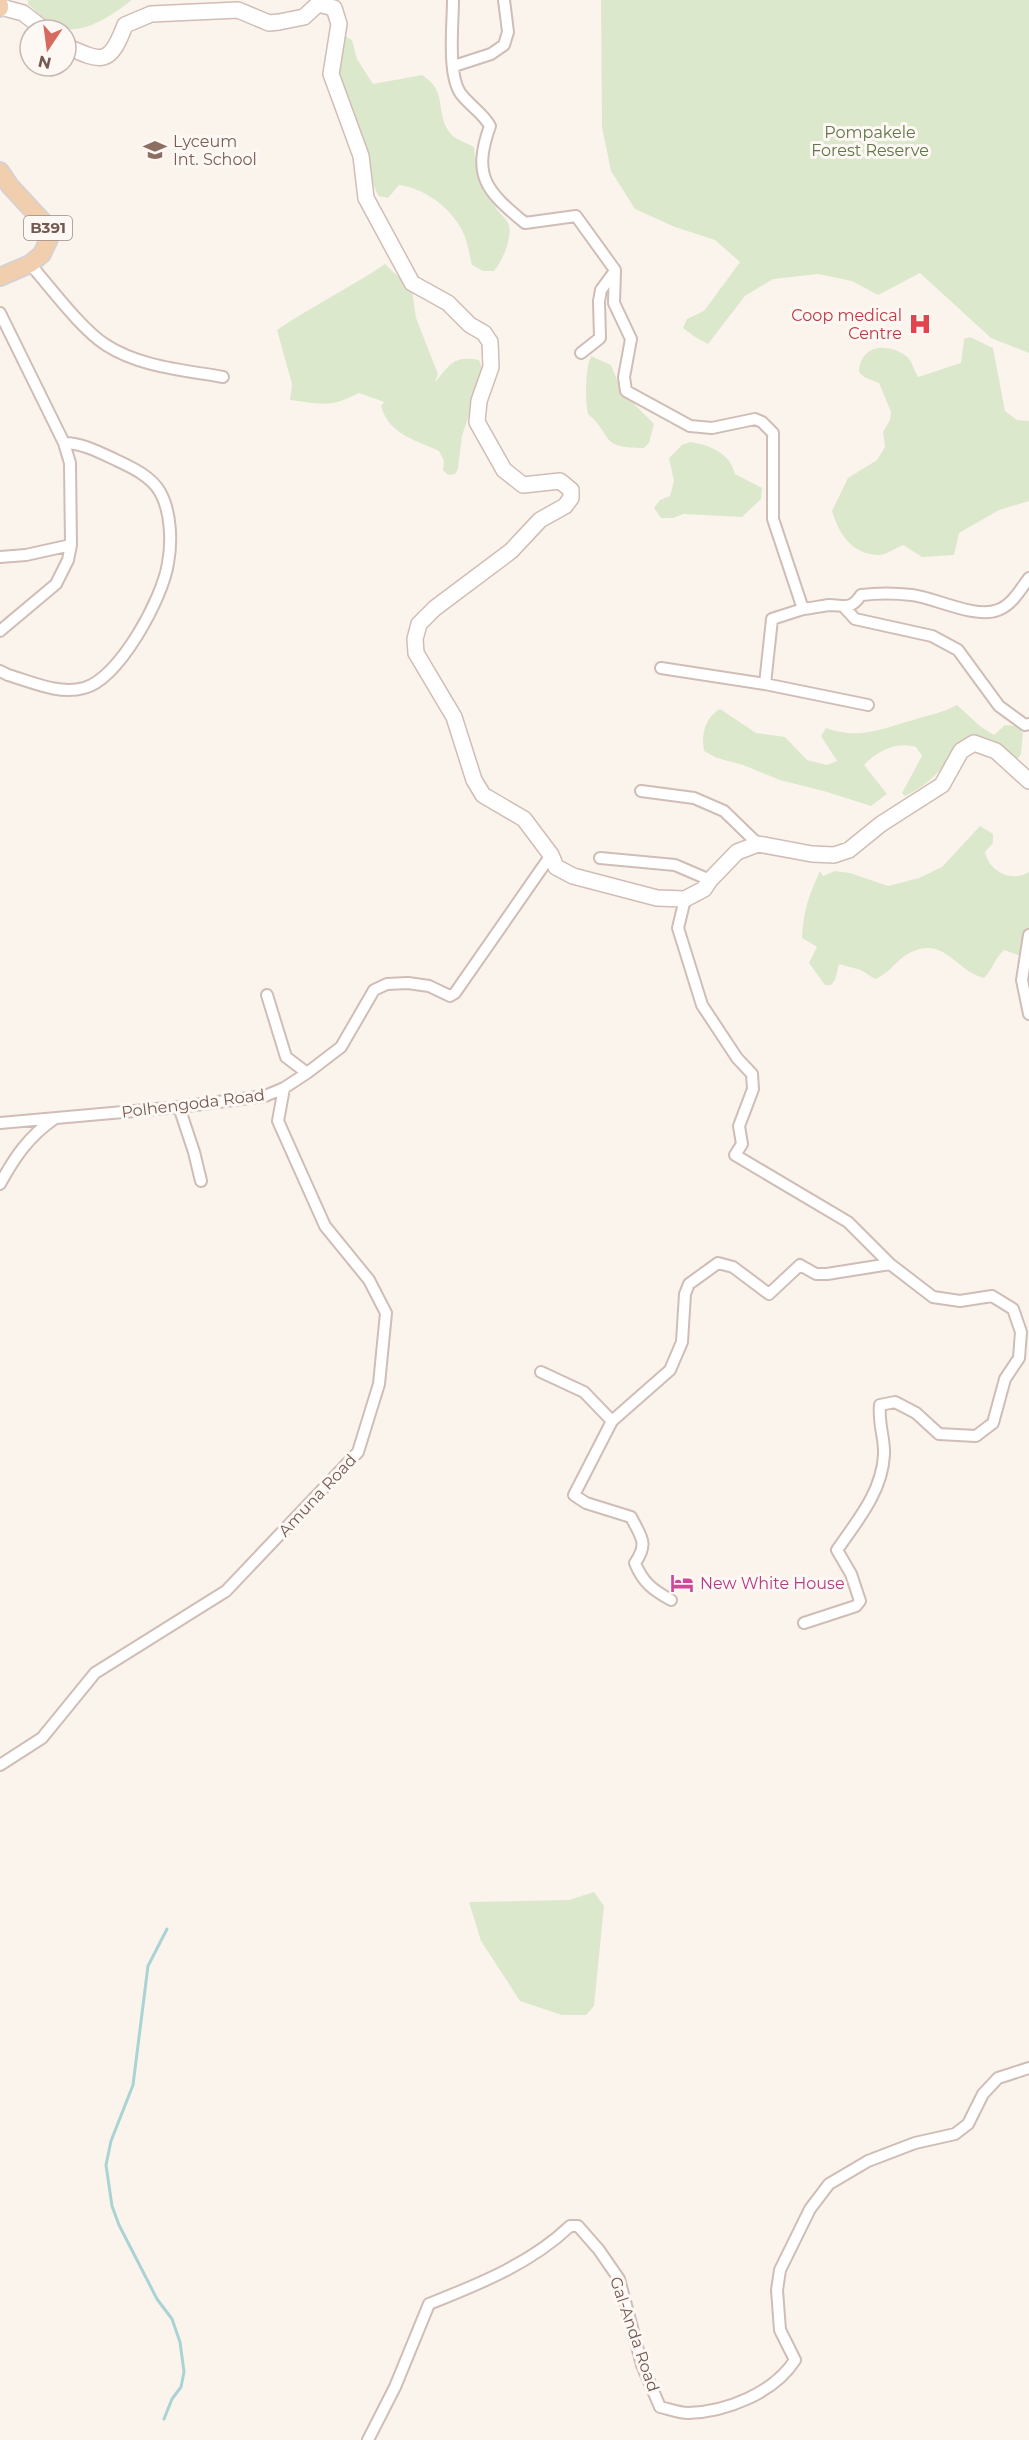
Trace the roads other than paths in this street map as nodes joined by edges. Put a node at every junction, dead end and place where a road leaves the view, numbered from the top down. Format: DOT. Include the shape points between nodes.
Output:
graph roads {
  1 [pos="453,0"];
  2 [pos="504,0"];
  3 [pos="0,6"];
  4 [pos="30,18"];
  5 [pos="78,52"];
  6 [pos="454,66"];
  7 [pos="0,171"];
  8 [pos="30,264"];
  9 [pos="615,270"];
  10 [pos="0,277"];
  11 [pos="0,313"];
  12 [pos="581,353"];
  13 [pos="223,377"];
  14 [pos="64,443"];
  15 [pos="71,545"];
  16 [pos="0,557"];
  17 [pos="1029,578"];
  18 [pos="844,607"];
  19 [pos="803,609"];
  20 [pos="0,631"];
  21 [pos="661,668"];
  22 [pos="0,671"];
  23 [pos="765,684"];
  24 [pos="868,705"];
  25 [pos="1029,724"];
  26 [pos="1029,781"];
  27 [pos="641,791"];
  28 [pos="758,844"];
  29 [pos="551,855"];
  30 [pos="600,858"];
  31 [pos="710,880"];
  32 [pos="685,899"];
  33 [pos="1029,935"];
  34 [pos="267,995"];
  35 [pos="1029,1014"];
  36 [pos="307,1073"];
  37 [pos="284,1088"];
  38 [pos="179,1107"];
  39 [pos="57,1117"];
  40 [pos="0,1123"];
  41 [pos="201,1181"];
  42 [pos="0,1184"];
  43 [pos="890,1263"];
  44 [pos="541,1372"];
  45 [pos="612,1421"];
  46 [pos="671,1600"];
  47 [pos="804,1623"];
  48 [pos="0,1765"];
  49 [pos="1029,2068"];
  50 [pos="368,2440"];
  1 -- 6 [label="street"];
  2 -- 6 [label="street" via="508,32 504,45"];
  3 -- 4 [label="street"];
  5 -- 29 [label="street" via="94,59 109,55 125,25 151,14 238,10 269,23 304,17 318,4 334,8 339,24 331,74 361,156 366,198 412,283 448,303 490,342 491,368 479,401 477,422 504,470 523,485 560,481 571,490 565,506 540,520 511,551 435,608 419,624 415,639 416,653 454,717 474,780 483,795 524,819"];
  6 -- 9 [label="street" via="454,80 461,94 490,126 481,151 482,169 496,197 525,223 576,216"];
  7 -- 8 [label="main road, B391" via="47,226 49,239 42,254"];
  8 -- 10 [label="main road, B391"];
  8 -- 13 [label="street" via="105,345 135,359"];
  9 -- 12 [label="street" via="601,290 600,338"];
  9 -- 19 [label="street" via="614,303 632,339 624,377 626,391 690,426 712,428 755,419 773,433 773,519"];
  11 -- 14 [label="street"];
  14 -- 15 [label="street" via="70,463"];
  14 -- 22 [label="street" via="92,449 132,468 154,484 170,525 165,574 144,624 101,681 67,691"];
  15 -- 16 [label="street"];
  15 -- 20 [label="street" via="56,584"];
  17 -- 18 [label="street" via="1010,604 996,611 979,612 913,595 861,595 855,603"];
  18 -- 19 [label="street"];
  18 -- 25 [label="street" via="855,619 932,636 958,650 999,706"];
  19 -- 23 [label="street" via="772,619"];
  21 -- 23 [label="street"];
  23 -- 24 [label="street"];
  26 -- 28 [label="street" via="996,752 974,743 961,751 942,785 849,850 834,855 812,854"];
  27 -- 28 [label="street" via="694,798 724,811"];
  28 -- 31 [label="street" via="737,852"];
  29 -- 32 [label="street" via="556,867 573,876 657,898"];
  29 -- 36 [label="street, Polhengoda Road" via="455,993 450,996 429,986 408,983 387,984 374,990 341,1047"];
  30 -- 31 [label="street" via="675,864"];
  31 -- 32 [label="street" via="704,889"];
  32 -- 43 [label="street" via="678,928 702,1005 736,1058 752,1074 753,1089 739,1126 742,1144 735,1155 848,1222"];
  33 -- 35 [label="street" via="1022,981"];
  34 -- 36 [label="street" via="286,1056"];
  36 -- 37 [label="street, Polhengoda Road"];
  37 -- 38 [label="street, Polhengoda Road" via="265,1096"];
  37 -- 48 [label="street, Amuna Road" via="278,1121 326,1226 369,1280 386,1313 379,1384 358,1452 226,1591 95,1673 42,1738"];
  38 -- 39 [label="street, Polhengoda Road"];
  38 -- 41 [label="street"];
  39 -- 40 [label="street, Polhengoda Road"];
  39 -- 42 [label="street" via="37,1130 14,1158"];
  43 -- 45 [label="street" via="827,1274 816,1274 800,1265 769,1294 733,1267 718,1263 689,1284 682,1342 670,1370"];
  43 -- 47 [label="street" via="933,1297 960,1301 992,1296 1013,1309 1021,1332 1019,1358 1005,1379 993,1423 976,1436 939,1434 916,1413 896,1402 880,1405 885,1454 880,1480 868,1506 837,1550 860,1601 856,1606"];
  44 -- 45 [label="street" via="584,1392"];
  45 -- 46 [label="street" via="574,1495 586,1503 631,1517 644,1543 635,1563 640,1576 648,1587"];
  49 -- 50 [label="street, Gal-Anda Road" via="998,2078 983,2094 968,2124 955,2134 868,2161 829,2184 810,2208 780,2270 780,2330 795,2360 771,2386 737,2404 687,2413 660,2407 642,2365 619,2279 578,2226 570,2226 497,2277 429,2304"];
}
